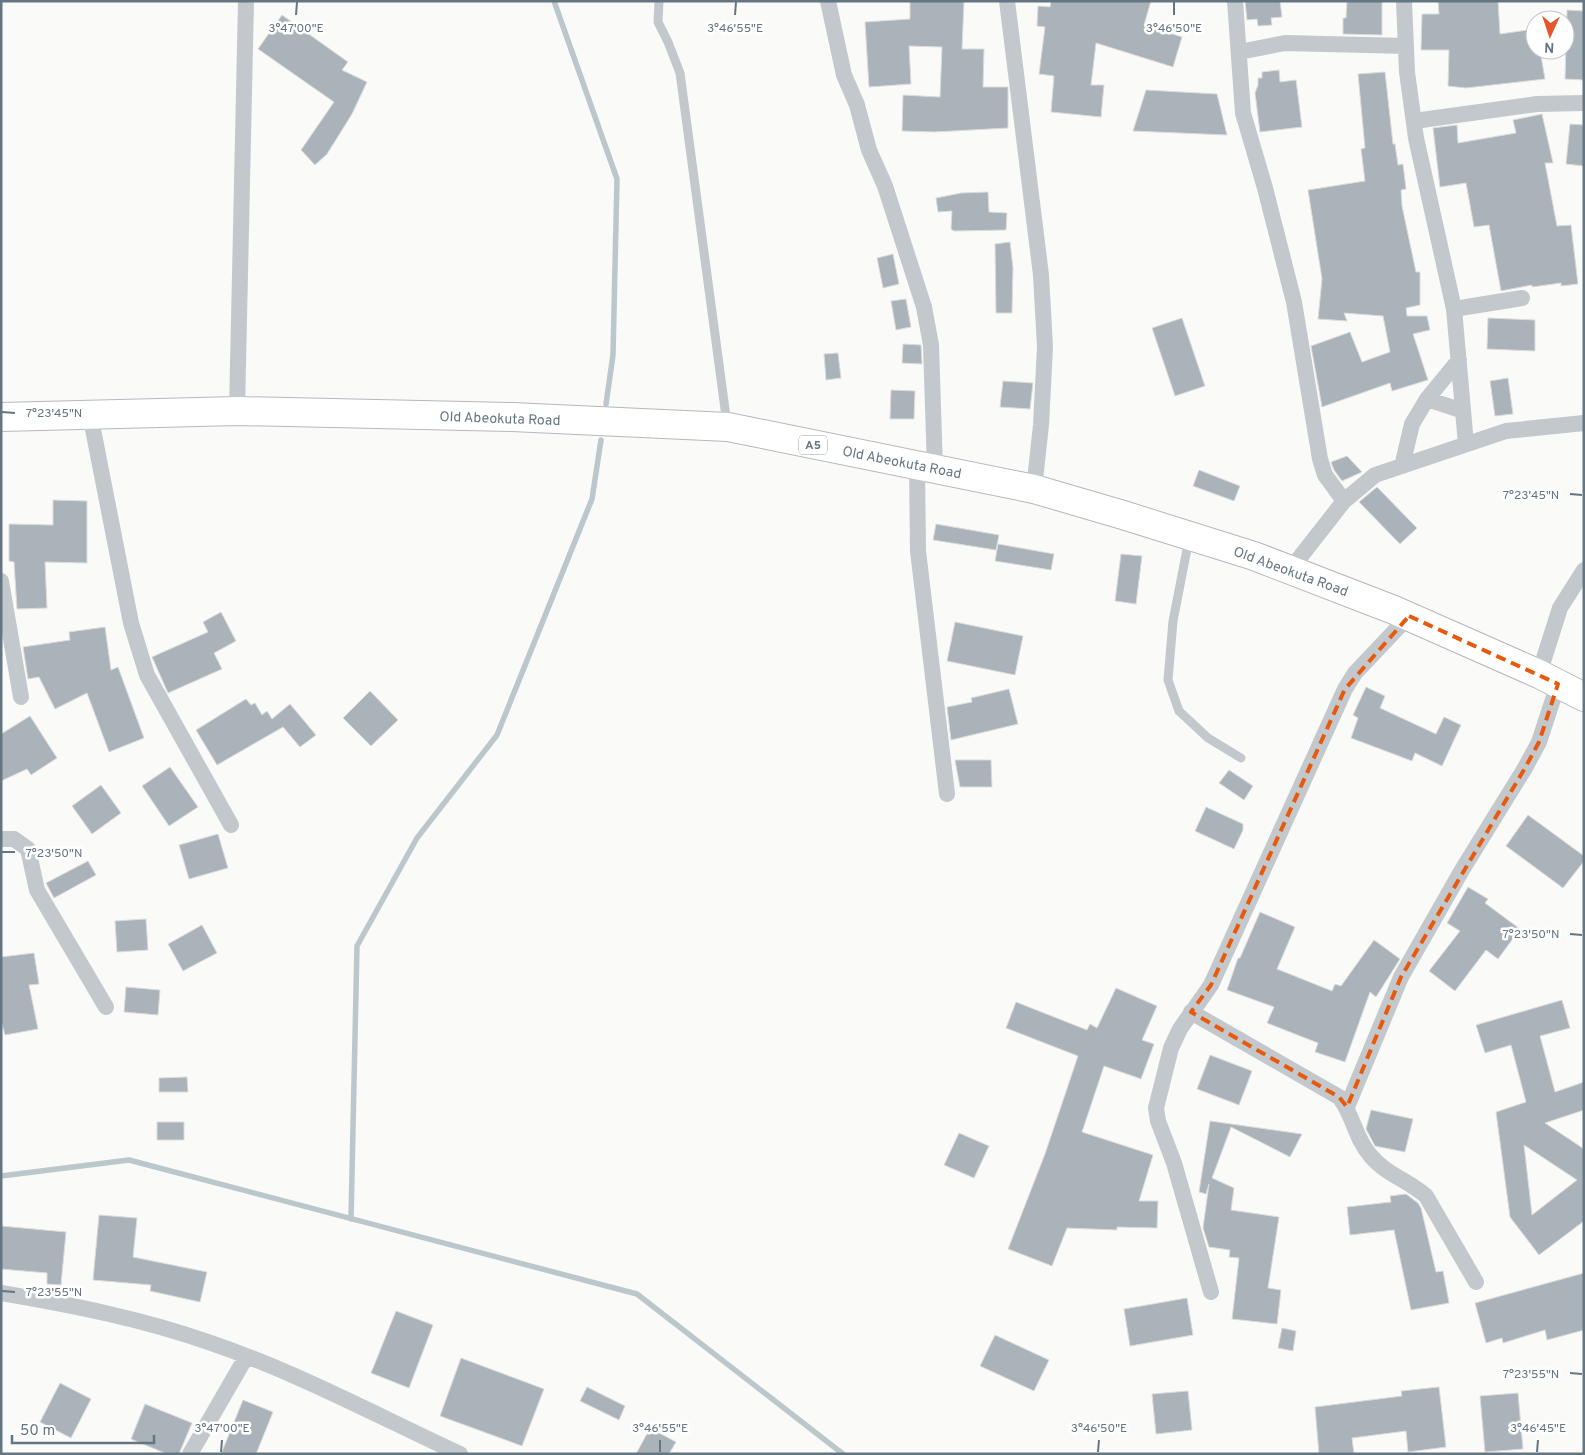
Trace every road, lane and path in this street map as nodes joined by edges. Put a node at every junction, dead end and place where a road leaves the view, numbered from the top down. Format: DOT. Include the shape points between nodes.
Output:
graph roads {
  1 [pos="246,1"];
  2 [pos="659,1"];
  3 [pos="828,1"];
  4 [pos="1007,1"];
  5 [pos="1235,1"];
  6 [pos="1404,1"];
  7 [pos="1406,46"];
  8 [pos="1239,52"];
  9 [pos="1584,103"];
  10 [pos="1414,121"];
  11 [pos="1522,298"];
  12 [pos="1454,309"];
  13 [pos="1459,360"];
  14 [pos="1427,399"];
  15 [pos="237,411"];
  16 [pos="1463,411"];
  17 [pos="90,414"];
  18 [pos="1,417"];
  19 [pos="1584,424"];
  20 [pos="728,427"];
  21 [pos="1466,444"];
  22 [pos="1402,466"];
  23 [pos="926,467"];
  24 [pos="1034,489"];
  25 [pos="1344,501"];
  26 [pos="1190,536"];
  27 [pos="1290,570"];
  28 [pos="1584,570"];
  29 [pos="1,581"];
  30 [pos="1409,616"];
  31 [pos="1549,679"];
  32 [pos="21,697"];
  33 [pos="1584,697"];
  34 [pos="1241,758"];
  35 [pos="947,794"];
  36 [pos="231,825"];
  37 [pos="1,839"];
  38 [pos="106,1007"];
  39 [pos="1191,1012"];
  40 [pos="1347,1107"];
  41 [pos="1476,1282"];
  42 [pos="1211,1292"];
  43 [pos="1,1293"];
  44 [pos="246,1357"];
  45 [pos="190,1454"];
  46 [pos="460,1454"];
  1 -- 15 [label="street"];
  2 -- 20 [label="lane" via="658,22 680,73"];
  3 -- 23 [label="street" via="844,75 857,105 869,150 886,186 924,307 932,345"];
  4 -- 24 [label="street" via="1041,275 1045,346"];
  5 -- 8 [label="street"];
  6 -- 7 [label="street"];
  7 -- 8 [label="street" via="1285,43"];
  7 -- 10 [label="street"];
  8 -- 25 [label="street" via="1243,113 1294,302 1320,459 1325,475"];
  9 -- 10 [label="street" via="1537,104"];
  10 -- 12 [label="street"];
  11 -- 12 [label="street"];
  12 -- 13 [label="street"];
  13 -- 14 [label="street"];
  13 -- 16 [label="street"];
  14 -- 16 [label="street"];
  14 -- 22 [label="street" via="1412,424"];
  15 -- 17 [label="highway, Old Abeokuta Road / A5"];
  15 -- 20 [label="highway, Old Abeokuta Road / A5" via="512,417"];
  16 -- 21 [label="street"];
  17 -- 18 [label="highway, Old Abeokuta Road / A5"];
  17 -- 36 [label="street" via="131,623 147,675"];
  19 -- 21 [label="street" via="1506,432"];
  20 -- 23 [label="highway, Old Abeokuta Road / A5"];
  21 -- 22 [label="street"];
  22 -- 25 [label="street" via="1375,475"];
  23 -- 24 [label="highway, Old Abeokuta Road / A5"];
  23 -- 35 [label="street" via="918,551"];
  24 -- 26 [label="highway, Old Abeokuta Road / A5"];
  25 -- 27 [label="street"];
  26 -- 27 [label="highway, Old Abeokuta Road / A5"];
  26 -- 34 [label="lane" via="1173,621 1168,680 1179,711 1208,738"];
  27 -- 30 [label="highway, Old Abeokuta Road / A5"];
  28 -- 31 [label="street" via="1560,608"];
  29 -- 32 [label="street"];
  30 -- 31 [label="highway, Old Abeokuta Road / A5"];
  30 -- 39 [label="street" via="1355,673 1345,689 1211,985"];
  31 -- 33 [label="highway, Old Abeokuta Road / A5"];
  31 -- 40 [label="street" via="1539,742 1400,977"];
  37 -- 38 [label="street" via="14,839 28,849 38,890"];
  39 -- 40 [label="street" via="1339,1097"];
  39 -- 42 [label="street" via="1171,1048 1156,1108"];
  40 -- 41 [label="street" via="1354,1128 1370,1156 1426,1196"];
  43 -- 44 [label="street" via="137,1320"];
  44 -- 45 [label="street"];
  44 -- 46 [label="street"];
}
